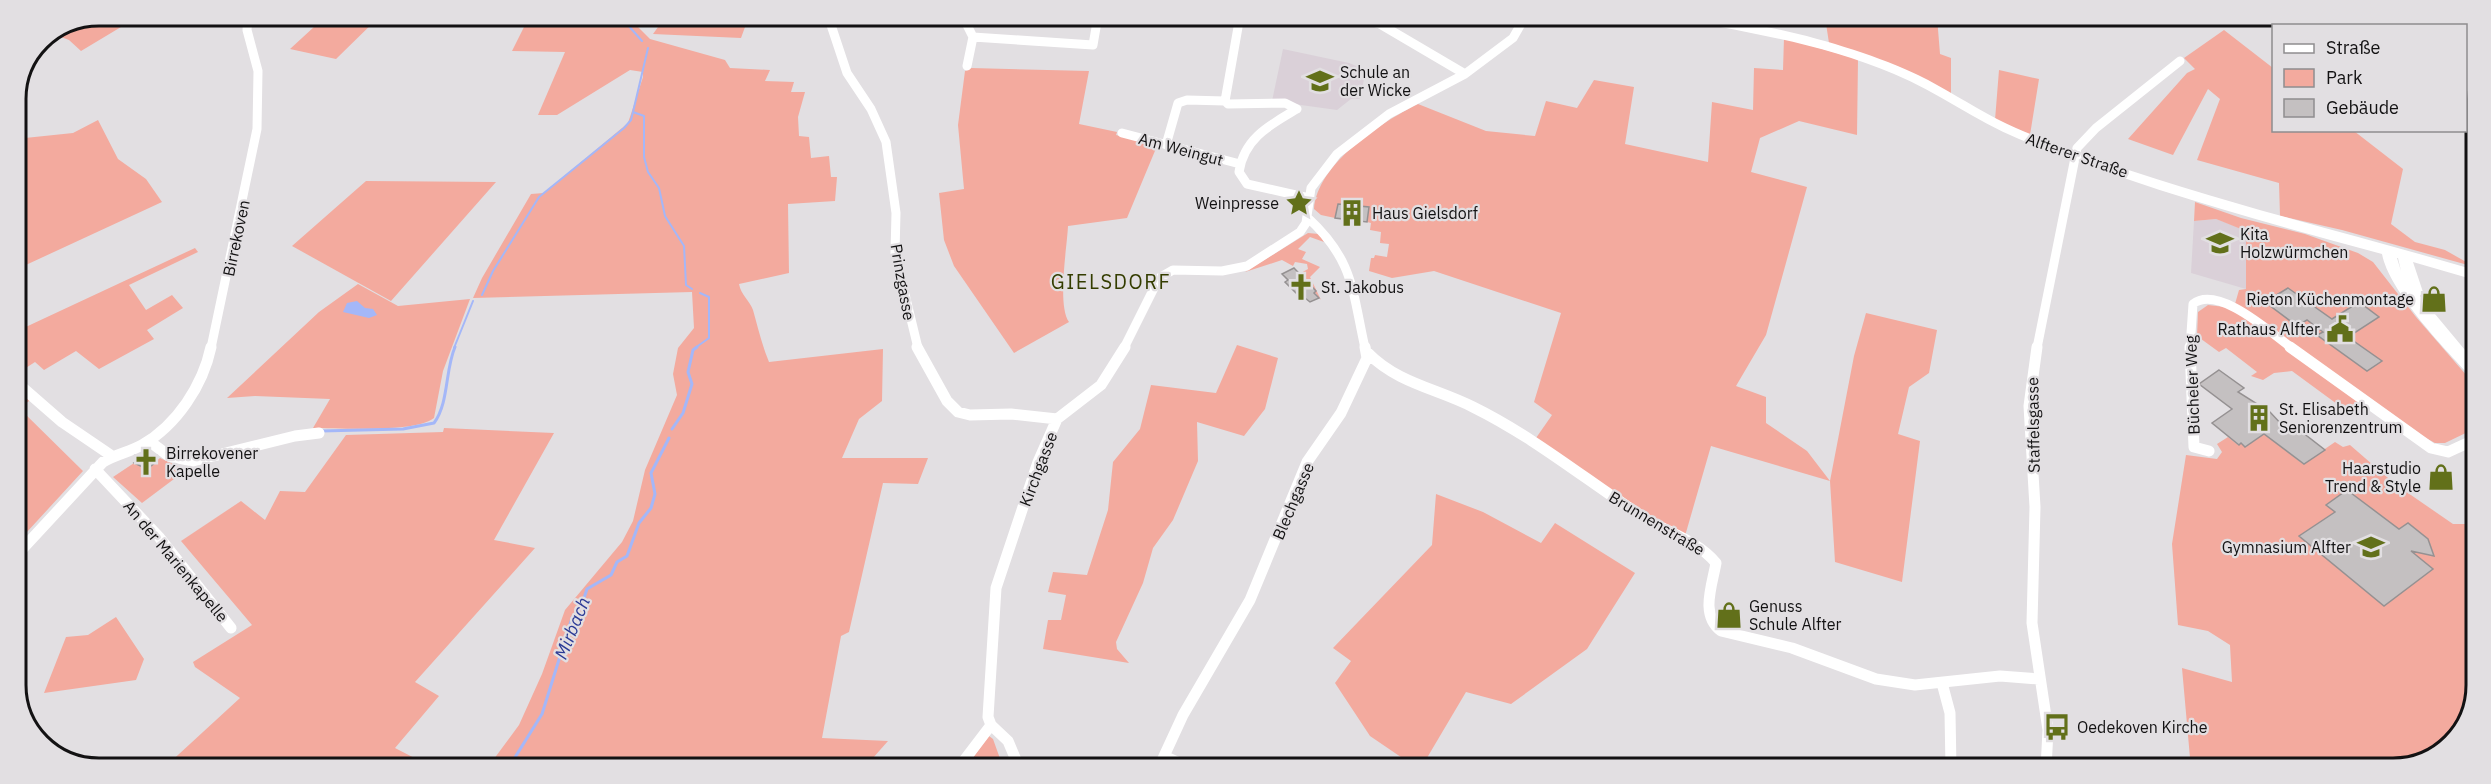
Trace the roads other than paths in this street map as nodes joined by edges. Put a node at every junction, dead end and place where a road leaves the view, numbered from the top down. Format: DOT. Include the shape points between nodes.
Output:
graph roads {
  1 [pos="247,26"];
  2 [pos="832,26"];
  3 [pos="970,26"];
  4 [pos="1096,26"];
  5 [pos="1238,26"];
  6 [pos="1383,26"];
  7 [pos="1520,26"];
  8 [pos="1736,26"];
  9 [pos="973,37"];
  10 [pos="2180,61"];
  11 [pos="967,66"];
  12 [pos="1465,74"];
  13 [pos="1225,101"];
  14 [pos="1122,133"];
  15 [pos="1166,145"];
  16 [pos="2077,155"];
  17 [pos="1240,164"];
  18 [pos="1309,198"];
  19 [pos="1307,217"];
  20 [pos="2388,249"];
  21 [pos="2405,254"];
  22 [pos="2465,272"];
  23 [pos="2420,304"];
  24 [pos="1368,353"];
  25 [pos="2465,361"];
  26 [pos="26,391"];
  27 [pos="1057,419"];
  28 [pos="319,433"];
  29 [pos="149,441"];
  30 [pos="2466,444"];
  31 [pos="2209,451"];
  32 [pos="112,456"];
  33 [pos="95,469"];
  34 [pos="26,545"];
  35 [pos="231,628"];
  36 [pos="2039,679"];
  37 [pos="1942,683"];
  38 [pos="991,725"];
  39 [pos="966,758"];
  40 [pos="1015,758"];
  41 [pos="1163,758"];
  42 [pos="1951,758"];
  43 [pos="2047,758"];
  1 -- 29 [label="street, Birrekoven" via="258,71 257,129 219,320 200,380 183,406"];
  2 -- 27 [label="street, Prinzgasse" via="848,73 886,142 896,213 895,253 914,340 925,365 958,412"];
  3 -- 9 [label="street"];
  4 -- 9 [label="street" via="1093,45"];
  5 -- 13 [label="street"];
  6 -- 12 [label="street"];
  7 -- 12 [label="street" via="1513,38"];
  8 -- 16 [label="street, Alfterer Straße" via="1866,58 1927,84 2001,127"];
  9 -- 11 [label="street"];
  10 -- 16 [label="street, Staffelsgasse" via="2096,128 2077,148"];
  12 -- 18 [label="street" via="1399,108 1360,135 1322,171"];
  13 -- 15 [label="street" via="1178,103"];
  13 -- 17 [label="street" via="1285,103 1297,109 1251,139"];
  14 -- 15 [label="street, Am Weingut"];
  15 -- 17 [label="street, Am Weingut"];
  16 -- 20 [label="street, Alfterer Straße" via="2220,204"];
  16 -- 36 [label="street, Staffelsgasse" via="2031,376 2035,507 2032,623"];
  17 -- 18 [label="street" via="1240,176 1247,184"];
  18 -- 19 [label="street"];
  19 -- 24 [label="street" via="1329,237 1347,266"];
  19 -- 27 [label="street, Kirchgasse" via="1300,232 1247,266 1222,271 1173,270 1163,274 1113,370 1093,392"];
  20 -- 21 [label="street, Alfterer Straße"];
  20 -- 23 [label="street" via="2392,269"];
  21 -- 22 [label="street, Alfterer Straße"];
  21 -- 23 [label="street"];
  23 -- 25 [label="street"];
  24 -- 37 [label="street, Brunnenstraße" via="1388,371 1447,394 1518,430 1632,510 1708,552 1716,563 1708,614 1721,631 1792,648 1876,679 1915,685"];
  24 -- 41 [label="street, Blechgasse" via="1341,412 1307,462 1242,617 1183,714"];
  26 -- 32 [label="street" via="62,422"];
  27 -- 38 [label="street, Kirchgasse" via="1038,462 996,588 989,674"];
  28 -- 29 [label="street" via="193,461 180,460"];
  29 -- 32 [label="street"];
  30 -- 31 [label="street, Bücheler Weg" via="2448,452 2431,448 2236,308 2211,299 2195,302 2191,308 2194,447"];
  32 -- 33 [label="street"];
  33 -- 34 [label="street"];
  33 -- 35 [label="street, An der Marienkapelle" via="159,537"];
  36 -- 37 [label="street, Brunnenstraße" via="2000,676"];
  36 -- 43 [label="street, Staffelsgasse" via="2048,730"];
  37 -- 42 [label="street" via="1950,713"];
  38 -- 39 [label="street"];
  38 -- 40 [label="street" via="1008,741"];
}
